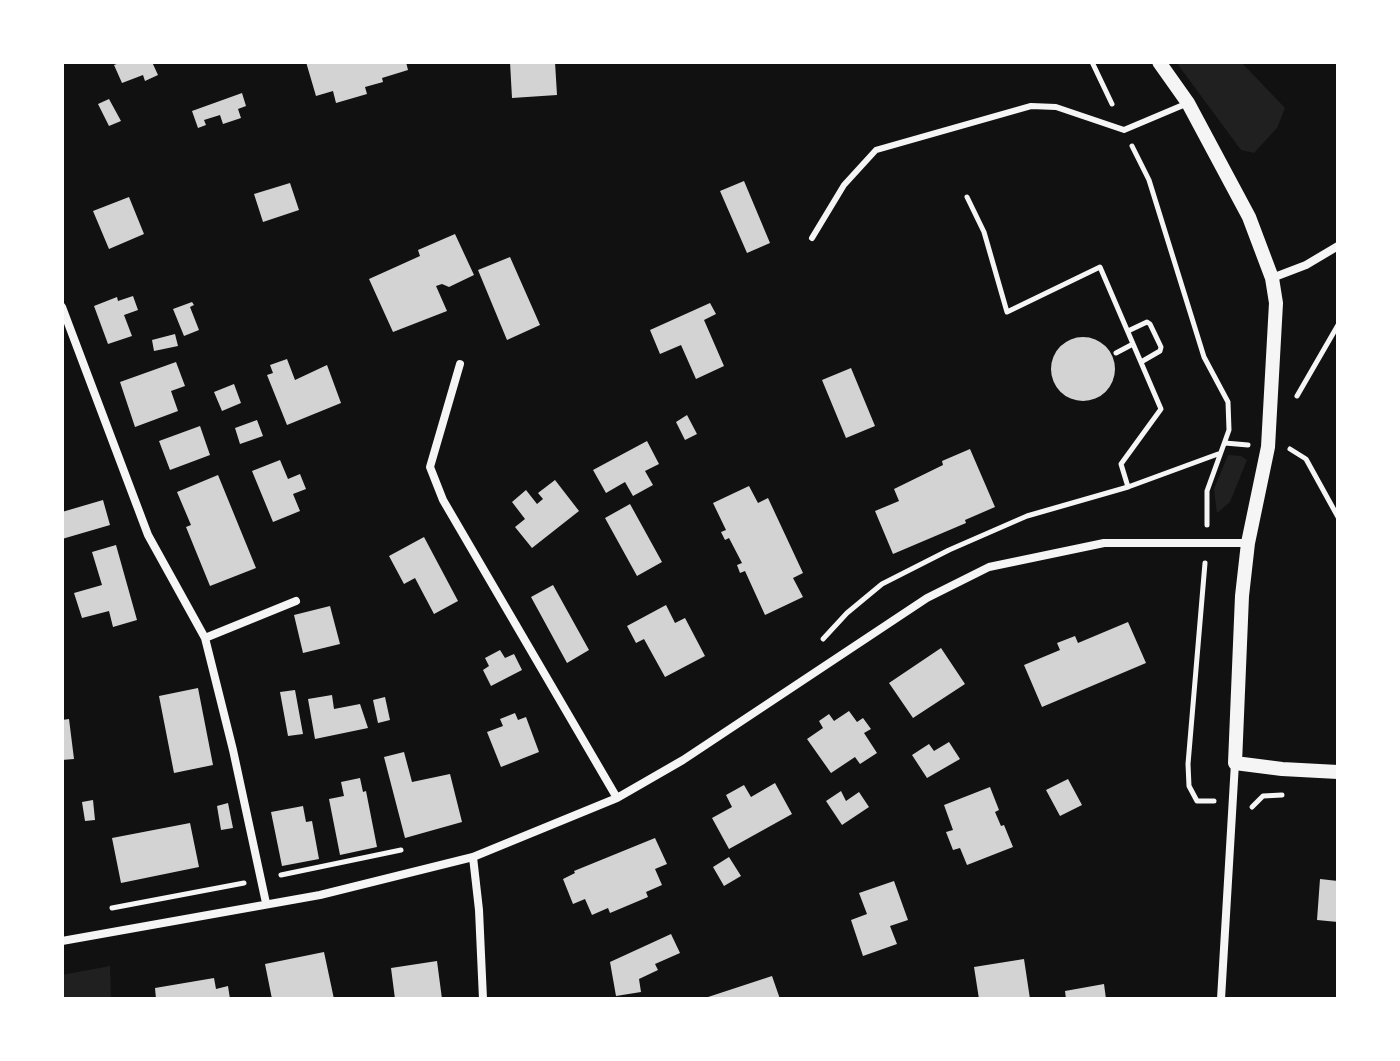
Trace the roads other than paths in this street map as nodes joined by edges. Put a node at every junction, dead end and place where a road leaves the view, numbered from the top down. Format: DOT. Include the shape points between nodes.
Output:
graph roads {
  1 [pos="1159,62"];
  2 [pos="1188,103"];
  3 [pos="812,238"];
  4 [pos="1338,246"];
  5 [pos="1272,278"];
  6 [pos="62,307"];
  7 [pos="460,364"];
  8 [pos="1248,543"];
  9 [pos="296,601"];
  10 [pos="205,638"];
  11 [pos="1235,763"];
  12 [pos="1338,772"];
  13 [pos="617,798"];
  14 [pos="473,857"];
  15 [pos="266,903"];
  16 [pos="62,941"];
  17 [pos="483,999"];
  18 [pos="1221,999"];
  1 -- 2 [label="street"];
  2 -- 3 [label="lane" via="1124,130 1056,107 1031,106 876,150 844,185"];
  2 -- 5 [label="street" via="1249,217"];
  4 -- 5 [label="street"];
  5 -- 8 [label="street" via="1276,303 1268,447"];
  6 -- 10 [label="street" via="148,535"];
  7 -- 13 [label="street" via="430,467 443,500"];
  8 -- 11 [label="street"];
  8 -- 13 [label="street" via="1104,543 989,567 927,598"];
  9 -- 10 [label="street"];
  10 -- 15 [label="street"];
  11 -- 12 [label="street"];
  11 -- 18 [label="street"];
  13 -- 14 [label="street"];
  14 -- 15 [label="street"];
  14 -- 17 [label="street"];
  15 -- 16 [label="street"];
}
